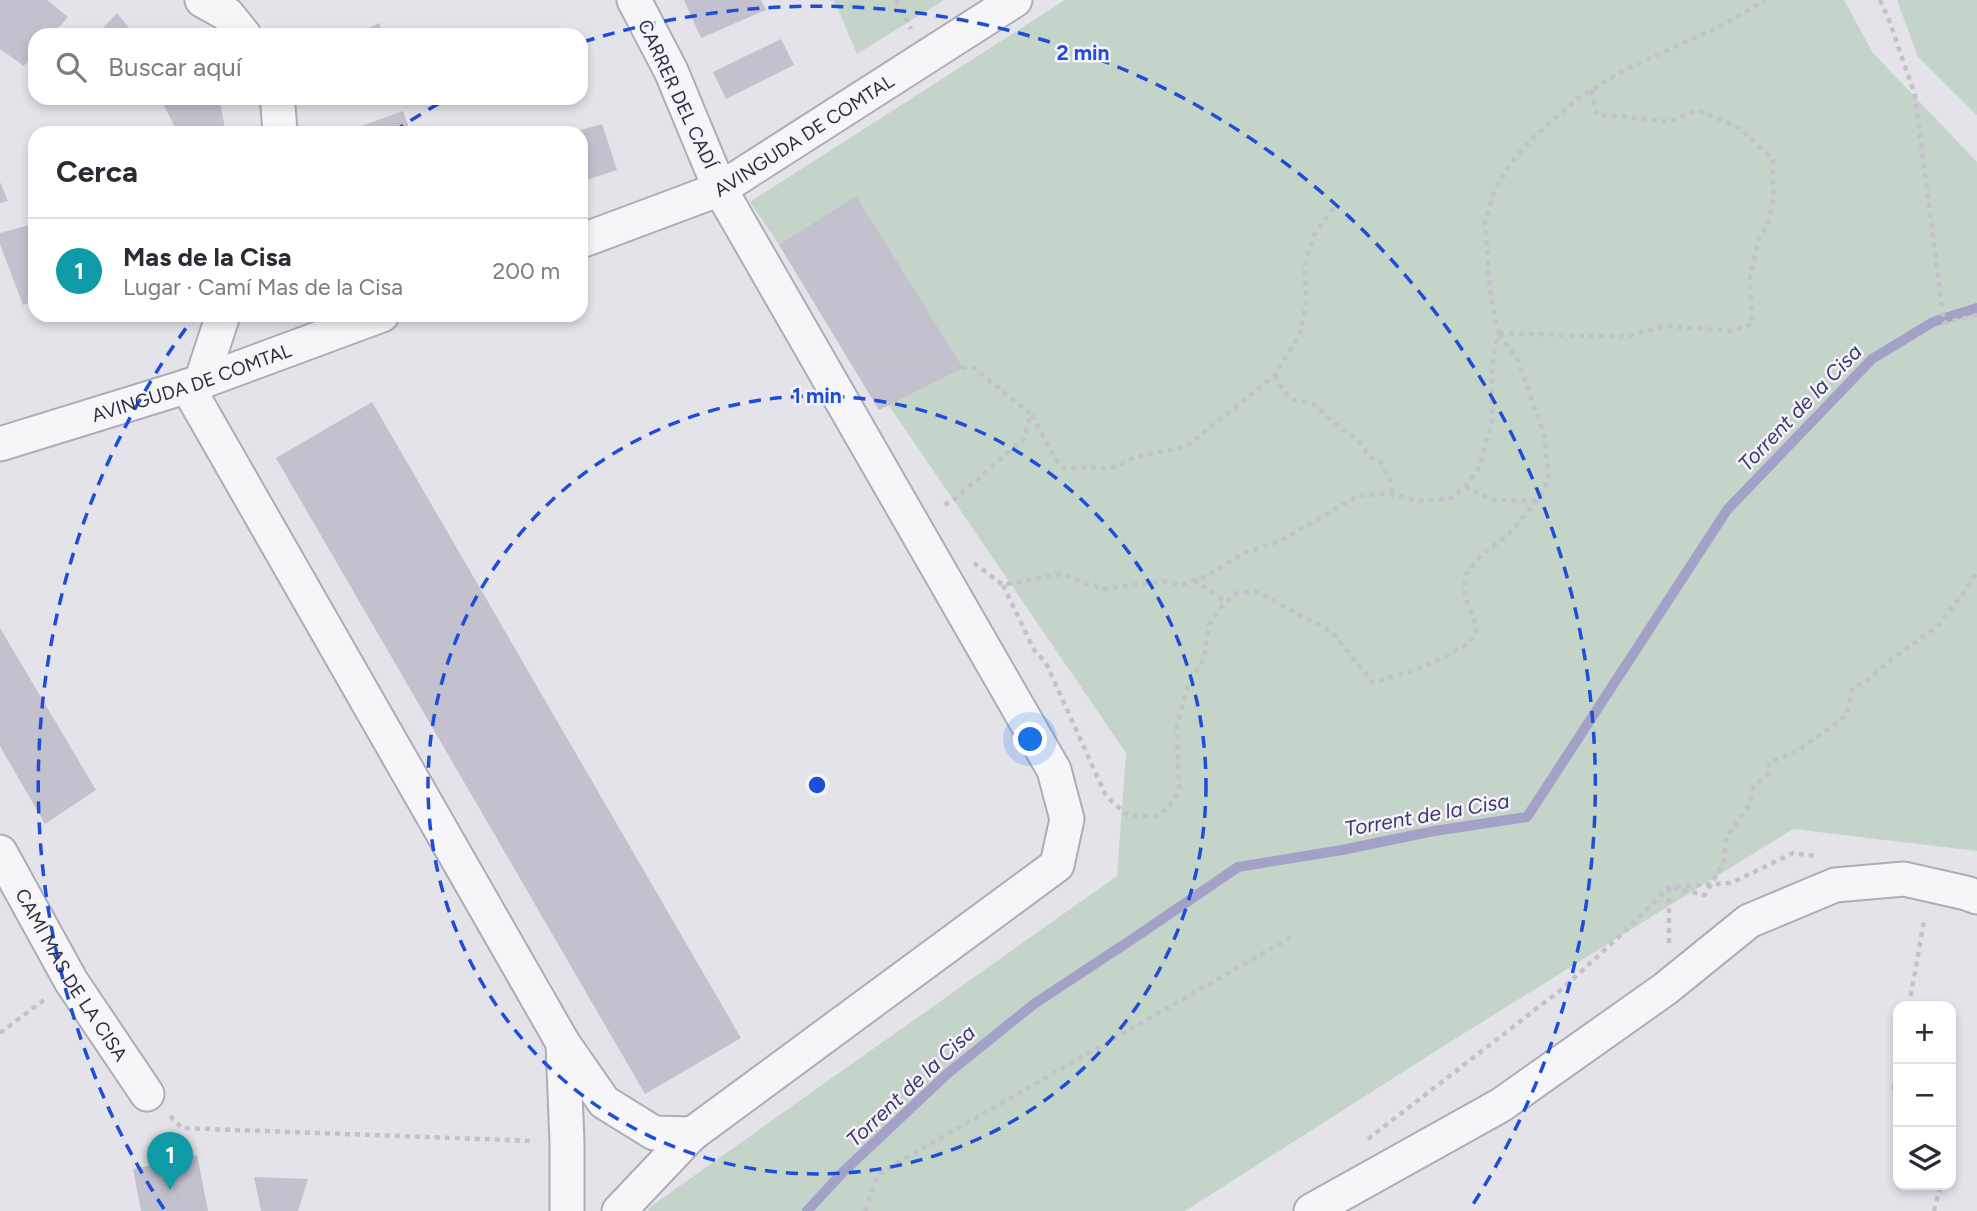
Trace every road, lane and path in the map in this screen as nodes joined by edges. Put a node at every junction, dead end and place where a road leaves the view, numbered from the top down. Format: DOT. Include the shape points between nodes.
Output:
graph roads {
  1 [pos="202,0"];
  2 [pos="634,0"];
  3 [pos="1015,0"];
  4 [pos="1765,0"];
  5 [pos="1880,0"];
  6 [pos="238,28"];
  7 [pos="1591,90"];
  8 [pos="278,105"];
  9 [pos="280,126"];
  10 [pos="720,189"];
  11 [pos="1334,207"];
  12 [pos="588,238"];
  13 [pos="1977,315"];
  14 [pos="220,322"];
  15 [pos="363,322"];
  16 [pos="1498,333"];
  17 [pos="848,358"];
  18 [pos="1275,375"];
  19 [pos="194,384"];
  20 [pos="1031,414"];
  21 [pos="0,444"];
  22 [pos="1465,486"];
  23 [pos="1392,495"];
  24 [pos="1537,501"];
  25 [pos="929,512"];
  26 [pos="969,558"];
  27 [pos="1977,572"];
  28 [pos="1193,580"];
  29 [pos="1003,585"];
  30 [pos="1226,603"];
  31 [pos="0,852"];
  32 [pos="1821,856"];
  33 [pos="1711,884"];
  34 [pos="1670,887"];
  35 [pos="1971,895"];
  36 [pos="1293,936"];
  37 [pos="1669,949"];
  38 [pos="71,981"];
  39 [pos="1910,1001"];
  40 [pos="0,1033"];
  41 [pos="563,1043"];
  42 [pos="147,1094"];
  43 [pos="692,1134"];
  44 [pos="567,1142"];
  45 [pos="1360,1145"];
  46 [pos="1939,1190"];
  47 [pos="567,1211"];
  48 [pos="620,1211"];
  49 [pos="864,1211"];
  50 [pos="1311,1211"];
  51 [pos="1934,1211"];
  1 -- 6 [label="street" via="227,14"];
  2 -- 10 [label="street, CARRER DEL CADÍ" via="671,71"];
  3 -- 10 [label="street, AVINGUDA DE COMTAL"];
  4 -- 7 [label="path"];
  5 -- 13 [label="path" via="1915,95 1944,323"];
  7 -- 16 [label="path" via="1520,152 1494,192 1485,222"];
  7 -- 16 [label="path" via="1597,116 1668,122 1698,110 1740,128 1773,160 1773,202 1750,278 1752,324 1732,331 1664,327 1624,337"];
  8 -- 9 [label="street"];
  10 -- 12 [label="street, AVINGUDA DE COMTAL"];
  10 -- 43 [label="street, CARRER DEL CADÍ" via="1054,770 1067,819 1057,866"];
  11 -- 18 [label="path" via="1314,235 1305,264 1306,304 1300,334"];
  14 -- 19 [label="street"];
  15 -- 19 [label="street, AVINGUDA DE COMTAL"];
  16 -- 22 [label="path" via="1492,365 1492,422 1479,468"];
  16 -- 24 [label="path" via="1517,358 1545,434 1549,479"];
  17 -- 20 [label="path" via="873,355 919,366 974,368"];
  18 -- 20 [label="path" via="1187,446 1136,457 1109,469 1065,469"];
  18 -- 23 [label="path" via="1284,392 1294,400 1313,404 1382,463"];
  19 -- 21 [label="street, AVINGUDA DE COMTAL"];
  19 -- 41 [label="street"];
  20 -- 25 [label="path" via="1023,440 952,500"];
  22 -- 23 [label="path" via="1452,498 1419,502"];
  22 -- 24 [label="path" via="1492,500"];
  23 -- 28 [label="path" via="1359,495 1298,532"];
  24 -- 30 [label="path" via="1465,576 1465,596 1477,629 1468,644 1401,675 1373,683 1332,632 1256,592 1237,593"];
  26 -- 29 [label="path"];
  27 -- 33 [label="path" via="1938,626 1853,687 1847,714 1835,725 1794,753 1769,762 1769,773 1754,786 1749,805 1726,838 1724,862"];
  28 -- 29 [label="path" via="1180,585 1169,581 1103,589 1061,574"];
  28 -- 30 [label="path"];
  29 -- 30 [label="path" via="1034,650 1046,663 1105,796 1126,815 1155,817 1179,791 1177,725 1188,685 1203,657 1209,625"];
  31 -- 38 [label="street, CAMÍ MAS DE LA CISA"];
  32 -- 33 [label="path" via="1793,853 1731,883"];
  33 -- 34 [label="path"];
  33 -- 34 [label="path" via="1705,895"];
  34 -- 37 [label="path"];
  34 -- 45 [label="path" via="1562,989"];
  35 -- 39 [label="path" via="1924,920"];
  35 -- 50 [label="street" via="1904,878 1835,885 1749,921 1665,989 1501,1105"];
  36 -- 49 [label="path" via="878,1174"];
  38 -- 40 [label="path"];
  38 -- 42 [label="street, CAMÍ MAS DE LA CISA"];
  41 -- 43 [label="street" via="604,1102 654,1133"];
  41 -- 44 [label="street"];
  42 -- 44 [label="path" via="182,1128"];
  43 -- 48 [label="street, CARRER DEL CADÍ"];
  44 -- 47 [label="street"];
  46 -- 51 [label="path"];
}
